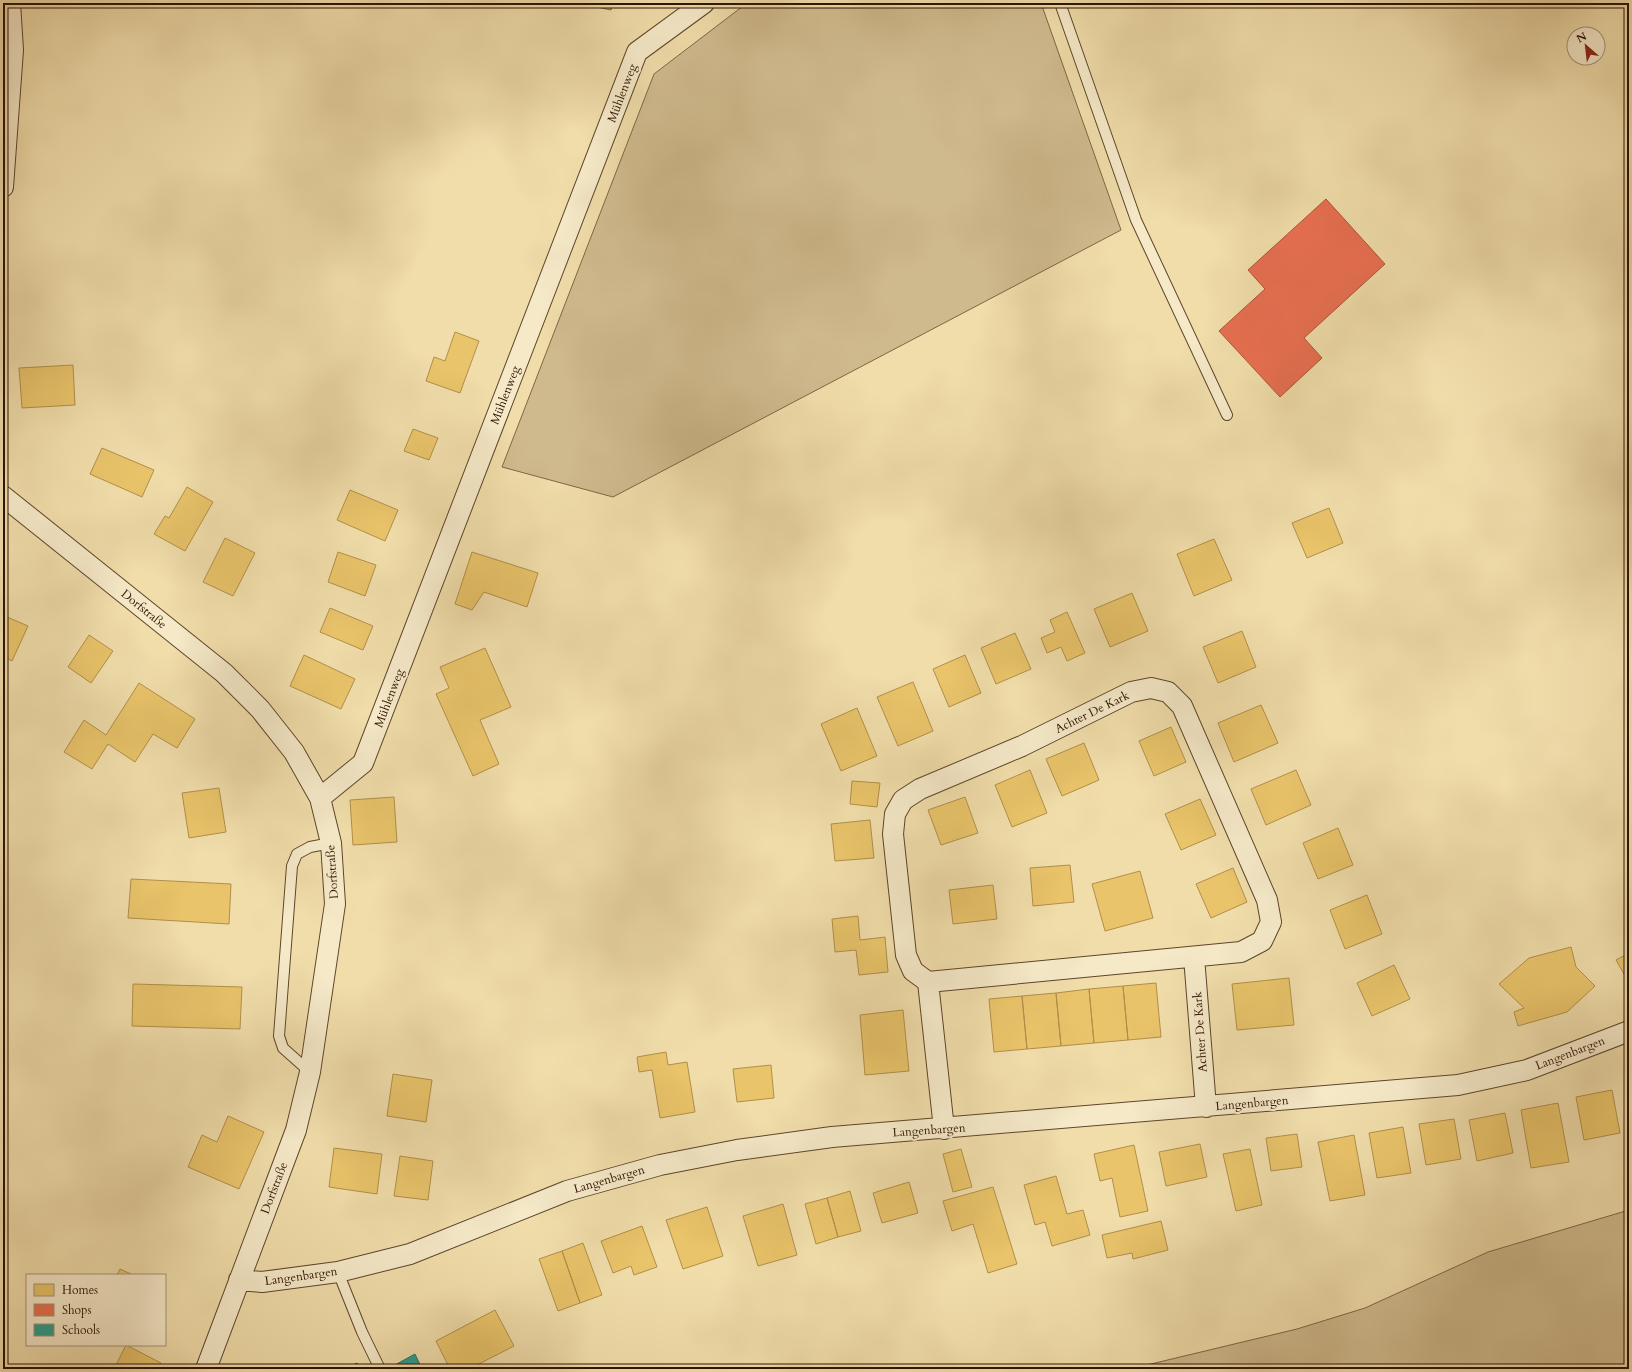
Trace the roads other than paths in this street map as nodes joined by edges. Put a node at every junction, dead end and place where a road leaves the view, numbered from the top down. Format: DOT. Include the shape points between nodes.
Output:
graph roads {
  1 [pos="10,3"];
  2 [pos="704,3"];
  3 [pos="1060,3"];
  4 [pos="3,187"];
  5 [pos="1227,415"];
  6 [pos="3,496"];
  7 [pos="320,798"];
  8 [pos="331,843"];
  9 [pos="1194,957"];
  10 [pos="928,982"];
  11 [pos="1629,1031"];
  12 [pos="310,1072"];
  13 [pos="1206,1106"];
  14 [pos="944,1129"];
  15 [pos="338,1272"];
  16 [pos="239,1280"];
  17 [pos="206,1369"];
  18 [pos="380,1369"];
  1 -- 4 [label="street" via="13,50"];
  2 -- 7 [label="street, Mühlenweg" via="637,52 363,763"];
  3 -- 5 [label="lane" via="1136,220"];
  6 -- 7 [label="street, Dorfstraße" via="224,673 260,709 294,752"];
  7 -- 8 [label="street, Dorfstraße"];
  8 -- 12 [label="street, Dorfstraße" via="335,904"];
  8 -- 12 [label="lane" via="310,847 297,854 292,866 279,1036 283,1048"];
  9 -- 10 [label="street, Achter De Kark"];
  9 -- 10 [label="street, Achter De Kark" via="1241,952 1262,941 1271,922 1267,900 1182,706 1168,692 1151,688 1131,692 1022,746 920,789 902,800 895,814 893,834 906,955 913,971"];
  9 -- 13 [label="street, Achter De Kark"];
  10 -- 14 [label="street"];
  11 -- 13 [label="street, Langenbargen" via="1527,1070 1458,1085"];
  12 -- 16 [label="street, Dorfstraße" via="296,1130"];
  13 -- 14 [label="street, Langenbargen"];
  14 -- 15 [label="street, Langenbargen" via="832,1137 737,1150 660,1165 567,1191 410,1254"];
  15 -- 16 [label="street, Langenbargen" via="262,1282"];
  15 -- 18 [label="lane"];
  16 -- 17 [label="street, Dorfstraße"];
}
